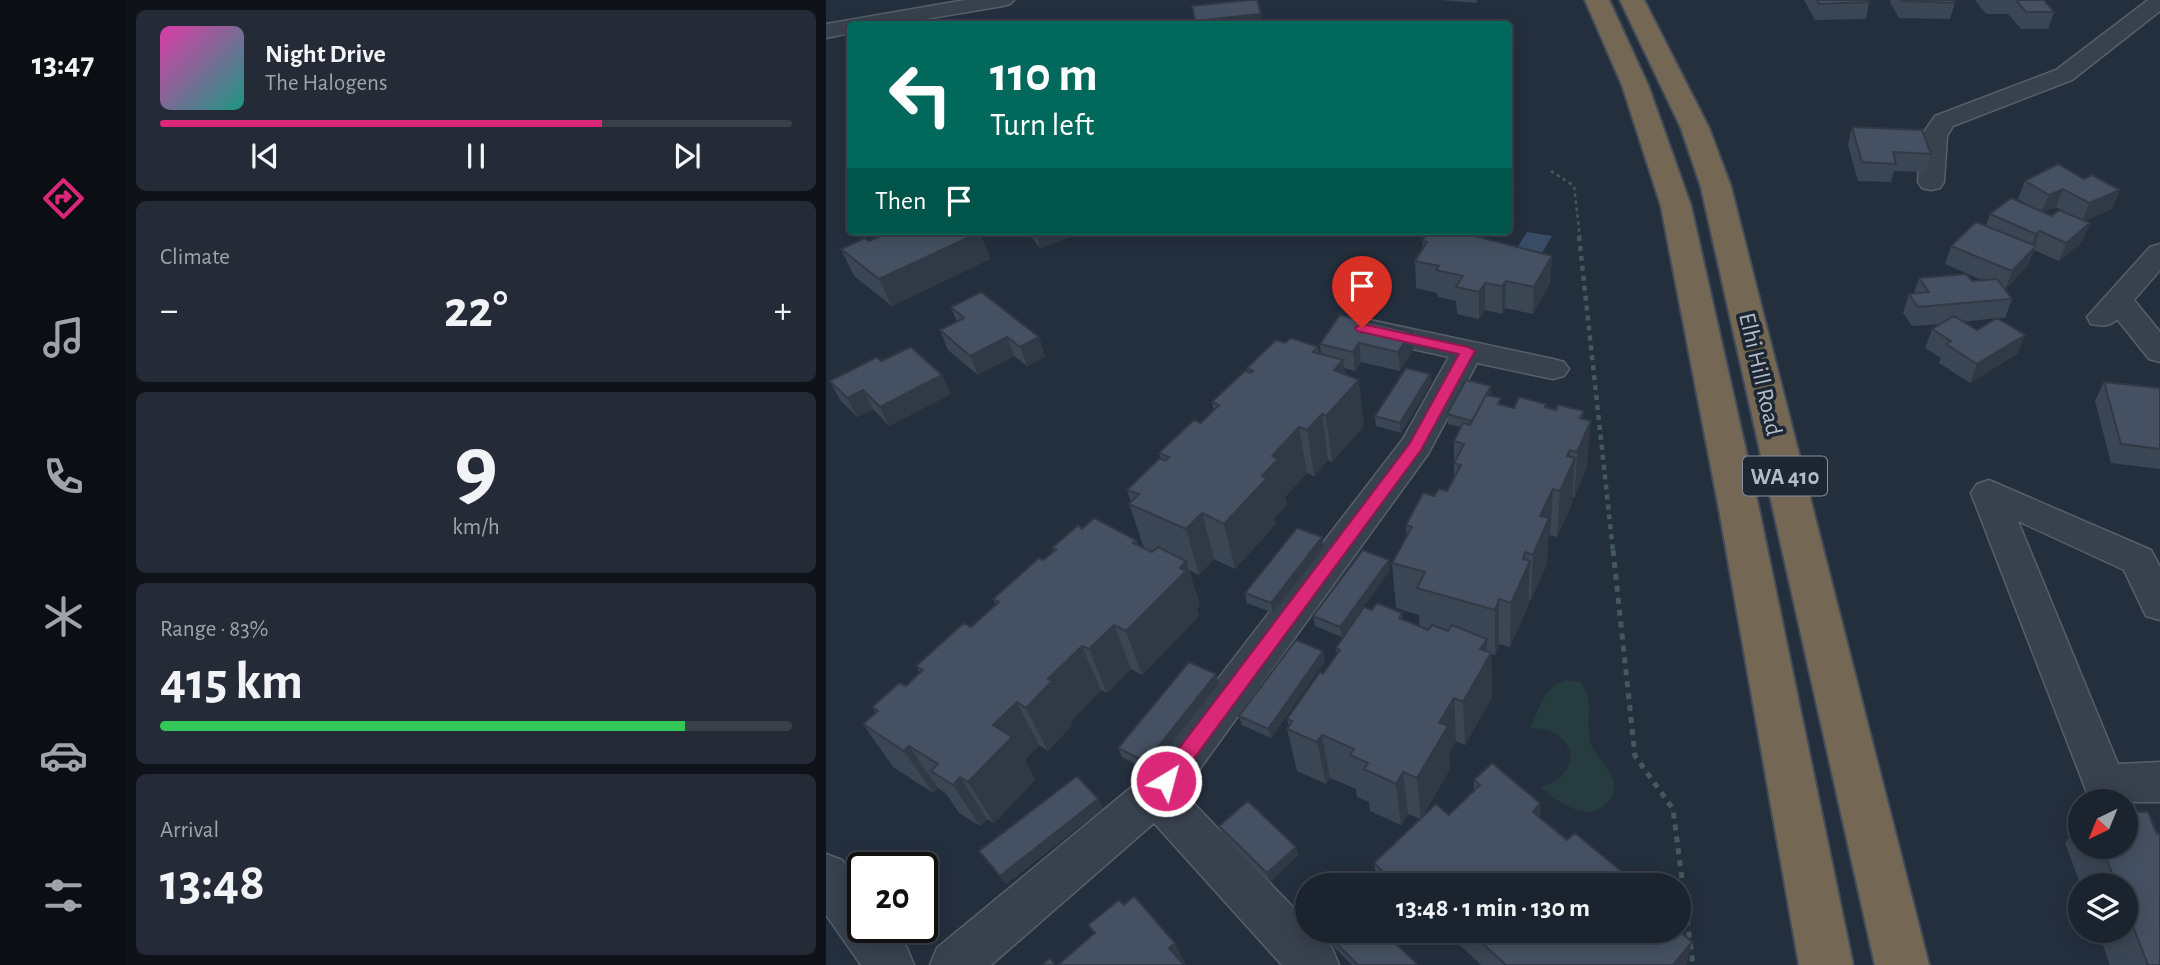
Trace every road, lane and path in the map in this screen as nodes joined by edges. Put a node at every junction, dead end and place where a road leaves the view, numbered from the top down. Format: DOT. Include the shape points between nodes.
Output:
graph roads {
  1 [pos="1003,0"];
  2 [pos="1597,0"];
  3 [pos="1632,0"];
  4 [pos="2160,1"];
  5 [pos="967,3"];
  6 [pos="876,21"];
  7 [pos="847,28"];
  8 [pos="826,31"];
  9 [pos="1551,171"];
  10 [pos="1931,183"];
  11 [pos="2160,253"];
  12 [pos="1362,328"];
  13 [pos="1468,351"];
  14 [pos="2160,352"];
  15 [pos="1553,369"];
  16 [pos="2160,605"];
  17 [pos="2160,782"];
  18 [pos="1156,794"];
  19 [pos="826,876"];
  20 [pos="890,965"];
  21 [pos="954,965"];
  22 [pos="1315,965"];
  23 [pos="1693,965"];
  24 [pos="1826,965"];
  25 [pos="1902,965"];
  1 -- 5 [label="street"];
  2 -- 24 [label="highway, Elhi Hill Road / WA 410" via="1635,85 1676,206"];
  3 -- 25 [label="highway, Elhi Hill Road / WA 410" via="1695,128 1716,187"];
  4 -- 10 [label="street" via="2064,75 1944,121 1934,136"];
  5 -- 6 [label="street"];
  7 -- 8 [label="street"];
  9 -- 23 [label="path" via="1574,186 1635,756 1673,809"];
  11 -- 14 [label="street" via="2110,309"];
  12 -- 13 [label="street"];
  13 -- 15 [label="street"];
  13 -- 18 [label="street" via="1416,446"];
  16 -- 17 [label="street" via="2138,560 1989,493 2104,784"];
  18 -- 21 [label="street"];
  18 -- 22 [label="street"];
  19 -- 20 [label="street"];
}
